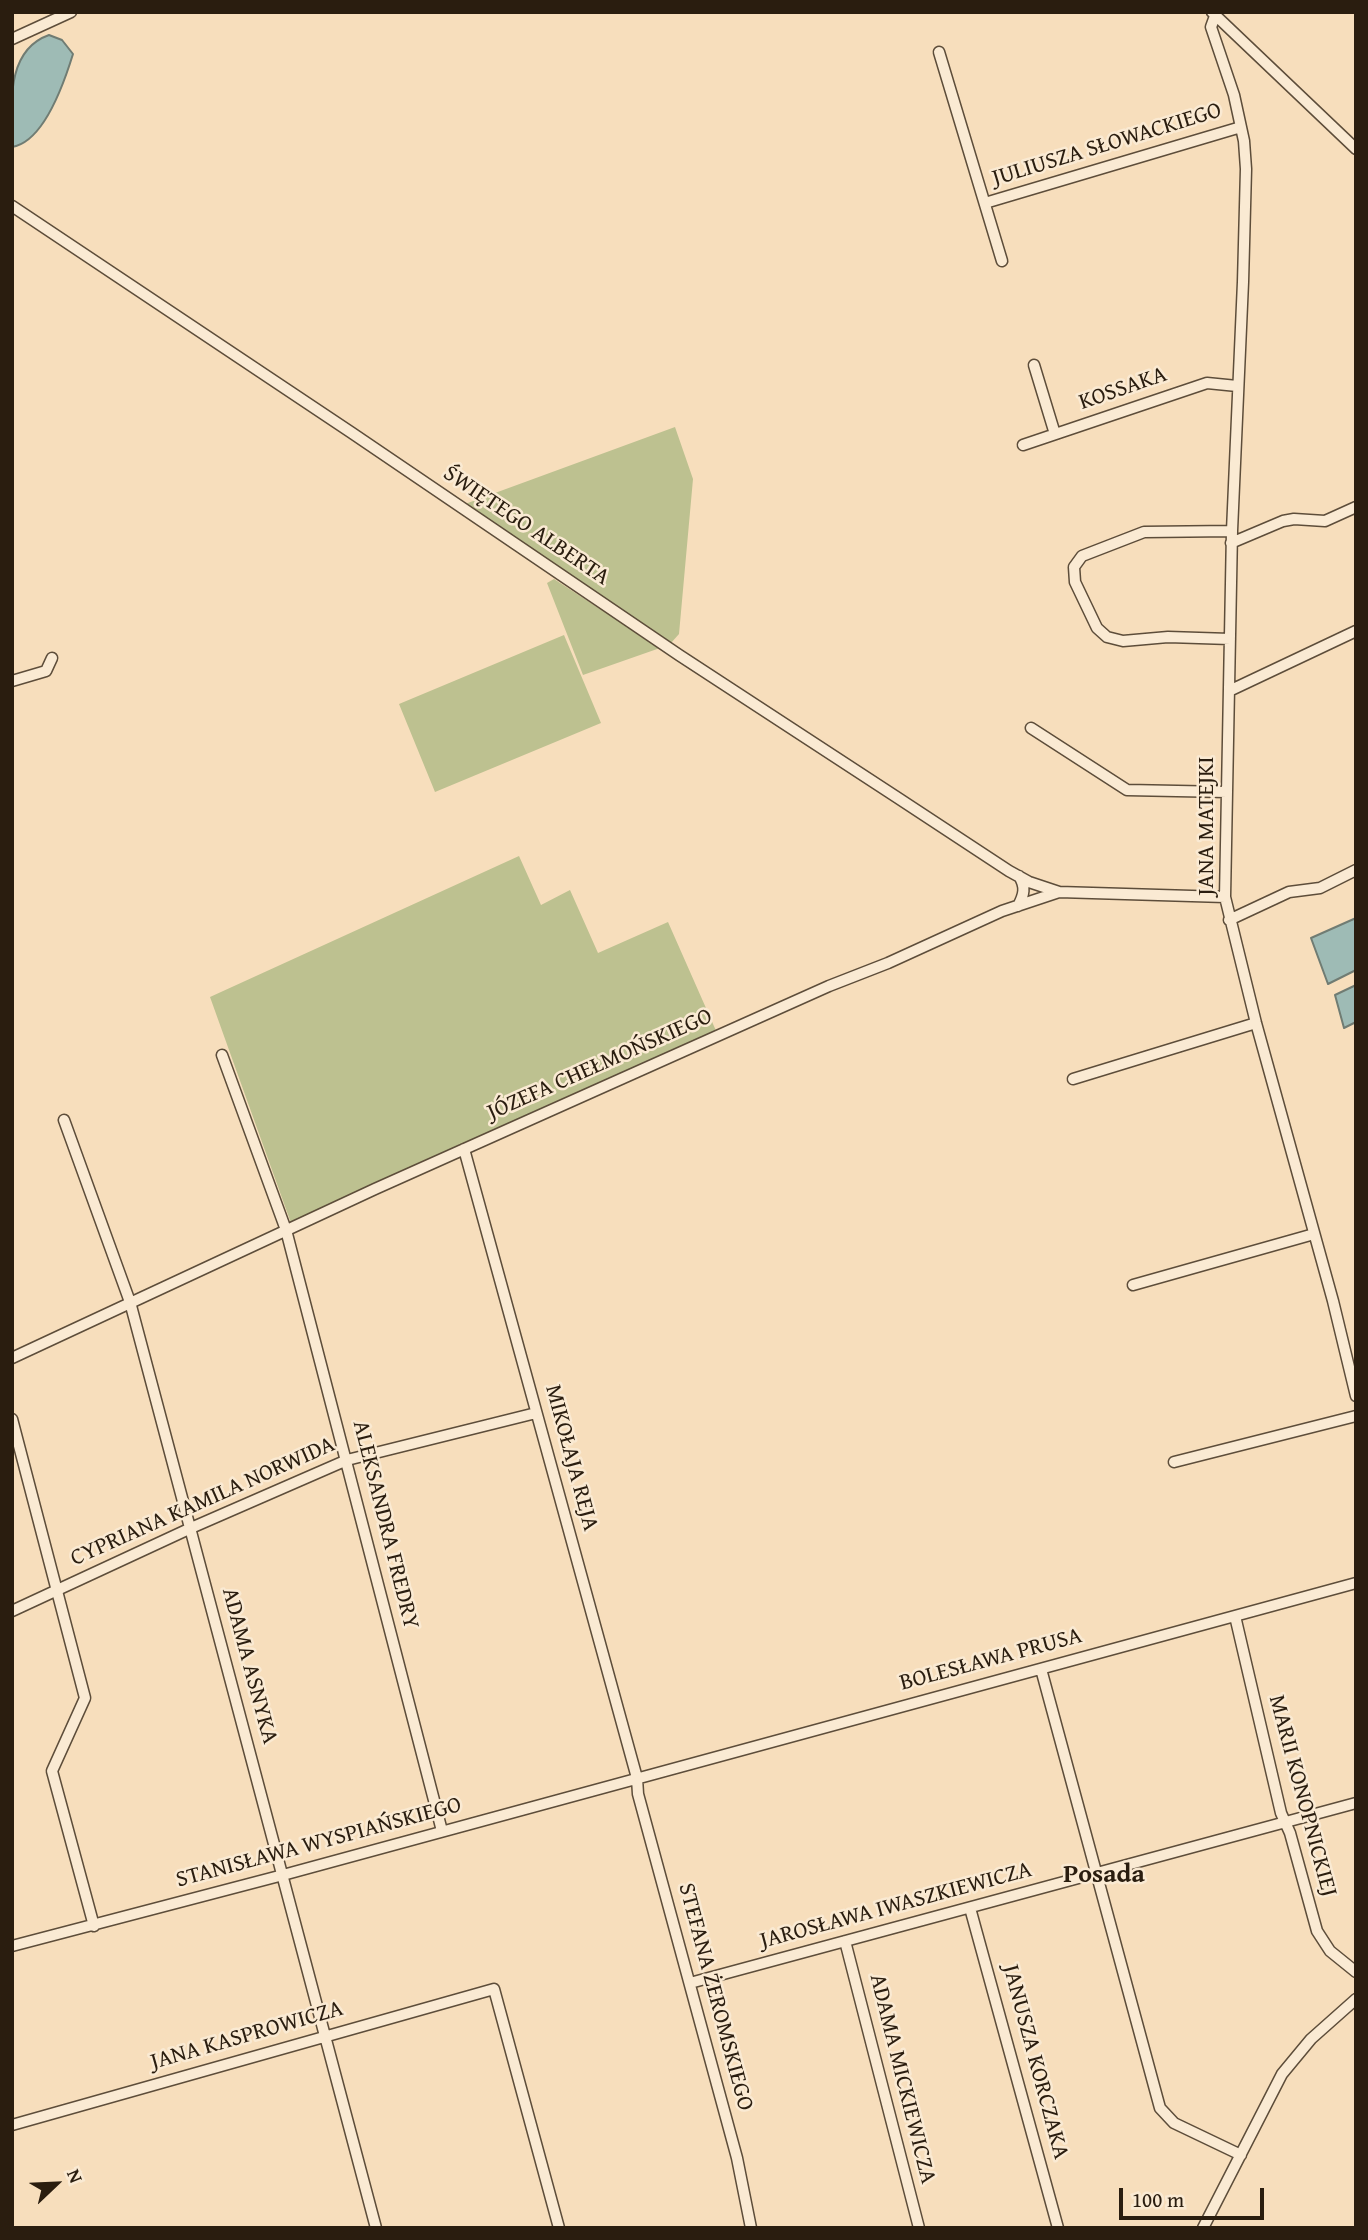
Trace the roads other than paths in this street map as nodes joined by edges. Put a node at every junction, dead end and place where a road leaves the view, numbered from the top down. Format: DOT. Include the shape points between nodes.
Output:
graph roads {
  1 [pos="71,12"];
  2 [pos="1213,14"];
  3 [pos="12,39"];
  4 [pos="939,52"];
  5 [pos="1241,127"];
  6 [pos="1356,149"];
  7 [pos="985,203"];
  8 [pos="12,206"];
  9 [pos="1002,261"];
  10 [pos="1243,282"];
  11 [pos="1034,365"];
  12 [pos="1237,386"];
  13 [pos="1055,435"];
  14 [pos="1023,445"];
  15 [pos="1356,506"];
  16 [pos="1232,531"];
  17 [pos="1231,544"];
  18 [pos="1356,631"];
  19 [pos="1230,639"];
  20 [pos="52,658"];
  21 [pos="12,681"];
  22 [pos="1229,691"];
  23 [pos="1031,728"];
  24 [pos="1227,792"];
  25 [pos="1356,870"];
  26 [pos="1019,876"];
  27 [pos="1059,892"];
  28 [pos="1225,897"];
  29 [pos="1018,906"];
  30 [pos="1229,920"];
  31 [pos="1256,1023"];
  32 [pos="222,1055"];
  33 [pos="1073,1079"];
  34 [pos="65,1121"];
  35 [pos="464,1149"];
  36 [pos="286,1230"];
  37 [pos="1314,1234"];
  38 [pos="1133,1285"];
  39 [pos="131,1302"];
  40 [pos="12,1358"];
  41 [pos="1356,1396"];
  42 [pos="537,1413"];
  43 [pos="1356,1416"];
  44 [pos="12,1419"];
  45 [pos="347,1461"];
  46 [pos="1174,1462"];
  47 [pos="191,1528"];
  48 [pos="1356,1583"];
  49 [pos="56,1590"];
  50 [pos="12,1611"];
  51 [pos="1235,1616"];
  52 [pos="1041,1669"];
  53 [pos="637,1779"];
  54 [pos="1356,1803"];
  55 [pos="1285,1822"];
  56 [pos="442,1831"];
  57 [pos="1096,1874"];
  58 [pos="283,1875"];
  59 [pos="970,1908"];
  60 [pos="94,1926"];
  61 [pos="845,1941"];
  62 [pos="12,1946"];
  63 [pos="1356,1972"];
  64 [pos="690,1983"];
  65 [pos="1356,1999"];
  66 [pos="325,2036"];
  67 [pos="12,2125"];
  68 [pos="1241,2155"];
  69 [pos="376,2228"];
  70 [pos="559,2228"];
  71 [pos="751,2228"];
  72 [pos="919,2228"];
  73 [pos="1058,2228"];
  74 [pos="1203,2228"];
  1 -- 3 [label="street"];
  2 -- 5 [label="street, JULIUSZA SŁOWACKIEGO" via="1211,27"];
  2 -- 6 [label="street, JULIUSZA SŁOWACKIEGO"];
  4 -- 7 [label="street"];
  5 -- 7 [label="street, JULIUSZA SŁOWACKIEGO"];
  5 -- 10 [label="street, JULIUSZA SŁOWACKIEGO" via="1246,169"];
  7 -- 9 [label="street"];
  8 -- 26 [label="street, ŚWIĘTEGO ALBERTA" via="689,661"];
  10 -- 12 [label="street, JANA MATEJKI"];
  11 -- 13 [label="street"];
  12 -- 13 [label="street, KOSSAKA" via="1207,383"];
  12 -- 16 [label="street, JANA MATEJKI"];
  13 -- 14 [label="street, KOSSAKA"];
  15 -- 17 [label="street" via="1325,522 1283,521"];
  16 -- 17 [label="street, JANA MATEJKI"];
  16 -- 19 [label="street" via="1144,532 1082,556 1074,570 1097,628 1107,637 1123,642 1168,637"];
  17 -- 19 [label="street, JANA MATEJKI"];
  18 -- 22 [label="street"];
  19 -- 22 [label="street, JANA MATEJKI"];
  20 -- 21 [label="street" via="46,671"];
  22 -- 24 [label="street, JANA MATEJKI"];
  23 -- 24 [label="street" via="1127,790"];
  24 -- 28 [label="street, JANA MATEJKI"];
  25 -- 30 [label="street" via="1320,888 1289,892"];
  26 -- 27 [label="street, ŚWIĘTEGO ALBERTA"];
  26 -- 29 [label="street" via="1024,888"];
  27 -- 28 [label="street, JÓZEFA CHEŁMOŃSKIEGO"];
  27 -- 29 [label="street, JÓZEFA CHEŁMOŃSKIEGO"];
  28 -- 30 [label="street, JANA MATEJKI"];
  29 -- 35 [label="street, JÓZEFA CHEŁMOŃSKIEGO"];
  30 -- 31 [label="street, JANA MATEJKI"];
  31 -- 33 [label="street"];
  31 -- 37 [label="street, JANA MATEJKI"];
  32 -- 36 [label="street, ALEKSANDRA FREDRY"];
  34 -- 39 [label="street, ADAMA ASNYKA"];
  35 -- 36 [label="street, JÓZEFA CHEŁMOŃSKIEGO"];
  35 -- 42 [label="street, MIKOŁAJA REJA"];
  36 -- 39 [label="street, JÓZEFA CHEŁMOŃSKIEGO"];
  36 -- 45 [label="street, ALEKSANDRA FREDRY"];
  37 -- 38 [label="street"];
  37 -- 41 [label="street, JANA MATEJKI"];
  39 -- 40 [label="street, JÓZEFA CHEŁMOŃSKIEGO"];
  39 -- 47 [label="street, ADAMA ASNYKA"];
  42 -- 45 [label="street, CYPRIANA KAMILA NORWIDA"];
  42 -- 53 [label="street, MIKOŁAJA REJA"];
  43 -- 46 [label="street"];
  44 -- 49 [label="street"];
  45 -- 47 [label="street, CYPRIANA KAMILA NORWIDA"];
  45 -- 56 [label="street, ALEKSANDRA FREDRY"];
  47 -- 49 [label="street, CYPRIANA KAMILA NORWIDA"];
  47 -- 58 [label="street, ADAMA ASNYKA"];
  48 -- 51 [label="street, BOLESŁAWA PRUSA"];
  49 -- 50 [label="street, CYPRIANA KAMILA NORWIDA"];
  49 -- 60 [label="street" via="85,1698 52,1771"];
  51 -- 52 [label="street, BOLESŁAWA PRUSA"];
  51 -- 55 [label="street, MARII KONOPNICKIEJ"];
  52 -- 53 [label="street, BOLESŁAWA PRUSA"];
  52 -- 57 [label="street"];
  53 -- 56 [label="street, STANISŁAWA WYSPIAŃSKIEGO"];
  53 -- 64 [label="street, STEFANA ŻEROMSKIEGO"];
  54 -- 55 [label="street, JAROSŁAWA IWASZKIEWICZA"];
  55 -- 57 [label="street, JAROSŁAWA IWASZKIEWICZA"];
  55 -- 63 [label="street, MARII KONOPNICKIEJ" via="1317,1931 1330,1951"];
  56 -- 58 [label="street, STANISŁAWA WYSPIAŃSKIEGO"];
  57 -- 59 [label="street, JAROSŁAWA IWASZKIEWICZA"];
  57 -- 68 [label="street" via="1160,2108 1174,2123"];
  58 -- 60 [label="street, STANISŁAWA WYSPIAŃSKIEGO"];
  58 -- 66 [label="street, ADAMA ASNYKA"];
  59 -- 61 [label="street, JAROSŁAWA IWASZKIEWICZA"];
  59 -- 73 [label="street, JANUSZA KORCZAKA"];
  60 -- 62 [label="street, STANISŁAWA WYSPIAŃSKIEGO"];
  61 -- 64 [label="street, JAROSŁAWA IWASZKIEWICZA"];
  61 -- 72 [label="street, ADAMA MICKIEWICZA"];
  64 -- 71 [label="street, STEFANA ŻEROMSKIEGO"];
  65 -- 68 [label="street" via="1289,2064"];
  66 -- 67 [label="street, JANA KASPROWICZA"];
  66 -- 69 [label="street, ADAMA ASNYKA"];
  66 -- 70 [label="street, JANA KASPROWICZA" via="494,1989"];
  68 -- 74 [label="street"];
}
